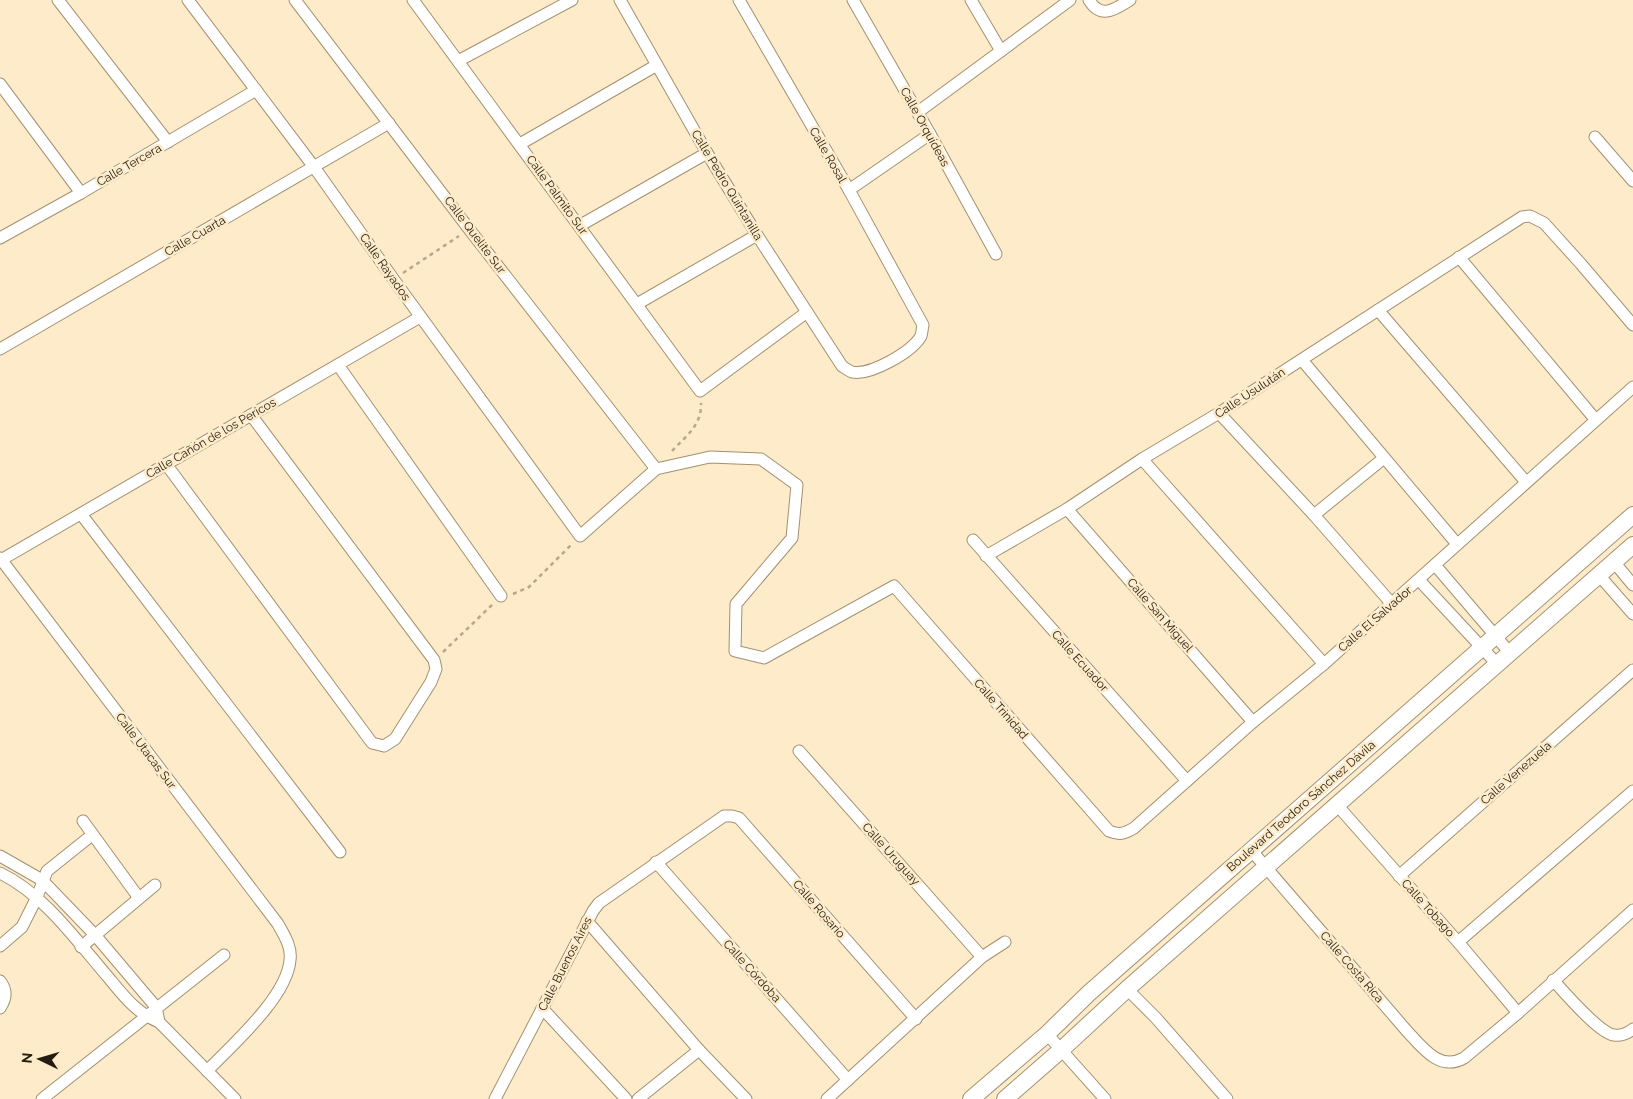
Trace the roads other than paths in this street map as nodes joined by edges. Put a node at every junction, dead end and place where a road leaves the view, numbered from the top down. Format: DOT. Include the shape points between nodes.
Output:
graph roads {
  1 [pos="58,0"];
  2 [pos="188,0"];
  3 [pos="295,0"];
  4 [pos="413,0"];
  5 [pos="572,0"];
  6 [pos="620,0"];
  7 [pos="739,0"];
  8 [pos="853,0"];
  9 [pos="971,0"];
  10 [pos="1070,0"];
  11 [pos="1130,0"];
  12 [pos="1090,3"];
  13 [pos="1001,51"];
  14 [pos="458,61"];
  15 [pos="657,65"];
  16 [pos="0,84"];
  17 [pos="256,90"];
  18 [pos="918,112"];
  19 [pos="390,123"];
  20 [pos="930,134"];
  21 [pos="1595,137"];
  22 [pos="168,142"];
  23 [pos="520,144"];
  24 [pos="707,153"];
  25 [pos="314,167"];
  26 [pos="1633,181"];
  27 [pos="848,190"];
  28 [pos="81,193"];
  29 [pos="579,226"];
  30 [pos="757,235"];
  31 [pos="0,238"];
  32 [pos="996,254"];
  33 [pos="1459,258"];
  34 [pos="637,304"];
  35 [pos="1378,310"];
  36 [pos="807,312"];
  37 [pos="420,317"];
  38 [pos="1633,325"];
  39 [pos="0,349"];
  40 [pos="1302,360"];
  41 [pos="338,364"];
  42 [pos="842,366"];
  43 [pos="1633,387"];
  44 [pos="1219,413"];
  45 [pos="250,415"];
  46 [pos="1595,419"];
  47 [pos="1384,458"];
  48 [pos="1142,459"];
  49 [pos="166,464"];
  50 [pos="656,469"];
  51 [pos="1526,482"];
  52 [pos="1067,509"];
  53 [pos="81,514"];
  54 [pos="1314,515"];
  55 [pos="1633,515"];
  56 [pos="972,540"];
  57 [pos="1457,544"];
  58 [pos="1633,545"];
  59 [pos="986,556"];
  60 [pos="1,559"];
  61 [pos="1614,562"];
  62 [pos="1435,565"];
  63 [pos="1598,574"];
  64 [pos="1419,580"];
  65 [pos="1633,584"];
  66 [pos="501,596"];
  67 [pos="1392,604"];
  68 [pos="1633,614"];
  69 [pos="1496,636"];
  70 [pos="1482,647"];
  71 [pos="1510,653"];
  72 [pos="1324,664"];
  73 [pos="1498,665"];
  74 [pos="1633,670"];
  75 [pos="1253,722"];
  76 [pos="799,751"];
  77 [pos="1187,781"];
  78 [pos="1633,791"];
  79 [pos="1337,805"];
  80 [pos="716,820"];
  81 [pos="83,821"];
  82 [pos="1109,831"];
  83 [pos="92,835"];
  84 [pos="1251,850"];
  85 [pos="340,852"];
  86 [pos="0,856"];
  87 [pos="656,862"];
  88 [pos="1267,868"];
  89 [pos="0,873"];
  90 [pos="1399,876"];
  91 [pos="42,880"];
  92 [pos="155,886"];
  93 [pos="37,897"];
  94 [pos="139,898"];
  95 [pos="1633,910"];
  96 [pos="587,921"];
  97 [pos="95,935"];
  98 [pos="1005,942"];
  99 [pos="1458,942"];
  100 [pos="0,946"];
  101 [pos="82,947"];
  102 [pos="224,955"];
  103 [pos="982,957"];
  104 [pos="1553,980"];
  105 [pos="0,981"];
  106 [pos="1127,989"];
  107 [pos="0,1008"];
  108 [pos="156,1008"];
  109 [pos="542,1008"];
  110 [pos="1518,1013"];
  111 [pos="146,1017"];
  112 [pos="916,1019"];
  113 [pos="159,1022"];
  114 [pos="1633,1030"];
  115 [pos="1047,1034"];
  116 [pos="699,1050"];
  117 [pos="1061,1050"];
  118 [pos="207,1071"];
  119 [pos="848,1080"];
  120 [pos="497,1098"];
  121 [pos="42,1099"];
  122 [pos="235,1099"];
  123 [pos="626,1099"];
  124 [pos="638,1099"];
  125 [pos="746,1099"];
  126 [pos="827,1099"];
  127 [pos="971,1099"];
  128 [pos="1005,1099"];
  129 [pos="1105,1099"];
  130 [pos="1226,1099"];
  1 -- 22 [label="street"];
  2 -- 17 [label="street, Calle Rayados"];
  3 -- 19 [label="street, Calle Quelite Sur"];
  4 -- 14 [label="street, Calle Palmito Sur"];
  5 -- 14 [label="street"];
  6 -- 15 [label="street, Calle Pedro Quintanilla"];
  7 -- 27 [label="street, Calle Rosal"];
  8 -- 18 [label="street, Calle Orquídeas"];
  9 -- 13 [label="street"];
  10 -- 13 [label="street"];
  11 -- 12 [label="street" via="1107,12"];
  13 -- 18 [label="street"];
  14 -- 23 [label="street, Calle Palmito Sur"];
  15 -- 23 [label="street"];
  15 -- 24 [label="street, Calle Pedro Quintanilla"];
  16 -- 28 [label="street"];
  17 -- 22 [label="street, Calle Tercera"];
  17 -- 25 [label="street, Calle Rayados"];
  18 -- 20 [label="street, Calle Orquídeas"];
  19 -- 25 [label="street, Calle Cuarta"];
  19 -- 50 [label="street, Calle Quelite Sur"];
  20 -- 27 [label="street"];
  20 -- 32 [label="street, Calle Orquídeas"];
  21 -- 26 [label="street"];
  22 -- 28 [label="street, Calle Tercera"];
  23 -- 29 [label="street, Calle Palmito Sur"];
  24 -- 29 [label="street"];
  24 -- 30 [label="street, Calle Pedro Quintanilla"];
  25 -- 37 [label="street, Calle Rayados"];
  25 -- 39 [label="street, Calle Cuarta"];
  27 -- 42 [label="street, Calle Rosal" via="923,325 915,344 876,368 851,372"];
  28 -- 31 [label="street, Calle Tercera"];
  29 -- 34 [label="street, Calle Palmito Sur"];
  30 -- 34 [label="street"];
  30 -- 36 [label="street, Calle Pedro Quintanilla"];
  33 -- 35 [label="street, Calle Usulután"];
  33 -- 38 [label="street, Calle Usulután" via="1509,224 1530,216 1544,223"];
  33 -- 46 [label="street"];
  34 -- 36 [label="street, Calle Palmito Sur" via="700,391"];
  35 -- 40 [label="street, Calle Usulután"];
  35 -- 51 [label="street"];
  36 -- 42 [label="street, Calle Pedro Quintanilla"];
  37 -- 41 [label="street, Calle Cañón de los Pericos"];
  37 -- 50 [label="street, Calle Rayados" via="580,536"];
  40 -- 44 [label="street, Calle Usulután"];
  40 -- 47 [label="street"];
  41 -- 45 [label="street, Calle Cañón de los Pericos"];
  41 -- 66 [label="street"];
  43 -- 46 [label="street, Calle El Salvador"];
  44 -- 48 [label="street, Calle Usulután"];
  44 -- 54 [label="street"];
  45 -- 49 [label="street, Calle Cañón de los Pericos"];
  45 -- 49 [label="street" via="434,660 436,669 431,682 395,739 384,746 372,743"];
  46 -- 51 [label="street, Calle El Salvador"];
  47 -- 54 [label="street"];
  47 -- 57 [label="street"];
  48 -- 52 [label="street, Calle Usulután"];
  48 -- 72 [label="street"];
  49 -- 53 [label="street, Calle Cañón de los Pericos"];
  50 -- 82 [label="street, Calle Trinidad" via="710,457 761,459 797,485 792,538 736,604 734,651 764,658 894,586"];
  51 -- 57 [label="street, Calle El Salvador"];
  52 -- 59 [label="street, Calle Usulután"];
  52 -- 75 [label="street, Calle San Miguel"];
  53 -- 60 [label="street, Calle Cañón de los Pericos"];
  53 -- 85 [label="street"];
  54 -- 67 [label="street"];
  55 -- 69 [label="street, Boulevard Teodoro Sánchez Dávila"];
  56 -- 59 [label="street, Calle Ecuador"];
  57 -- 62 [label="street, Calle El Salvador"];
  58 -- 61 [label="street, Boulevard Teodoro Sánchez Dávila"];
  59 -- 77 [label="street, Calle Ecuador"];
  60 -- 118 [label="street, Calle Utacas Sur" via="278,924 289,946 291,959 287,977 279,991"];
  61 -- 63 [label="street, Boulevard Teodoro Sánchez Dávila"];
  61 -- 65 [label="street"];
  62 -- 64 [label="street, Calle El Salvador"];
  62 -- 69 [label="street"];
  63 -- 68 [label="street"];
  63 -- 71 [label="street, Boulevard Teodoro Sánchez Dávila"];
  64 -- 67 [label="street, Calle El Salvador"];
  64 -- 70 [label="street"];
  67 -- 72 [label="street, Calle El Salvador"];
  69 -- 70 [label="street, Boulevard Teodoro Sánchez Dávila"];
  69 -- 71 [label="street"];
  70 -- 73 [label="street"];
  70 -- 84 [label="street, Boulevard Teodoro Sánchez Dávila"];
  71 -- 73 [label="street, Boulevard Teodoro Sánchez Dávila"];
  72 -- 75 [label="street, Calle El Salvador"];
  73 -- 79 [label="street, Boulevard Teodoro Sánchez Dávila"];
  74 -- 90 [label="street, Calle Venezuela"];
  75 -- 77 [label="street, Calle El Salvador"];
  76 -- 103 [label="street, Calle Uruguay"];
  77 -- 82 [label="street, Calle El Salvador" via="1127,833 1118,835"];
  78 -- 99 [label="street"];
  79 -- 88 [label="street, Boulevard Teodoro Sánchez Dávila"];
  79 -- 90 [label="street, Calle Tobago"];
  80 -- 87 [label="street, Calle Buenos Aires"];
  80 -- 112 [label="street, Calle Rosario" via="724,816 739,818"];
  81 -- 83 [label="street"];
  83 -- 91 [label="street" via="46,871"];
  83 -- 94 [label="street"];
  84 -- 88 [label="street, Calle Costa Rica"];
  84 -- 115 [label="street, Boulevard Teodoro Sánchez Dávila"];
  86 -- 91 [label="street"];
  87 -- 96 [label="street, Calle Buenos Aires" via="599,903"];
  87 -- 119 [label="street, Calle Córdoba"];
  88 -- 106 [label="street, Boulevard Teodoro Sánchez Dávila"];
  88 -- 110 [label="street, Calle Costa Rica" via="1406,1030 1441,1062 1458,1062"];
  89 -- 93 [label="street"];
  90 -- 99 [label="street, Calle Tobago"];
  91 -- 93 [label="street"];
  91 -- 97 [label="street"];
  92 -- 94 [label="street"];
  93 -- 100 [label="street" via="22,927"];
  93 -- 101 [label="street"];
  94 -- 97 [label="street"];
  95 -- 104 [label="street"];
  96 -- 109 [label="street, Calle Buenos Aires"];
  96 -- 116 [label="street"];
  97 -- 101 [label="street"];
  97 -- 108 [label="street"];
  98 -- 103 [label="street"];
  99 -- 110 [label="street, Calle Tobago"];
  101 -- 111 [label="street"];
  102 -- 108 [label="street"];
  103 -- 112 [label="street"];
  104 -- 110 [label="street"];
  104 -- 114 [label="street" via="1608,1034"];
  105 -- 107 [label="street" via="6,990"];
  106 -- 117 [label="street, Boulevard Teodoro Sánchez Dávila"];
  106 -- 130 [label="street"];
  108 -- 111 [label="street"];
  108 -- 113 [label="street"];
  109 -- 120 [label="street, Calle Buenos Aires"];
  109 -- 123 [label="street"];
  111 -- 113 [label="street"];
  111 -- 121 [label="street"];
  112 -- 119 [label="street"];
  113 -- 118 [label="street"];
  115 -- 117 [label="street"];
  115 -- 127 [label="street, Boulevard Teodoro Sánchez Dávila"];
  116 -- 124 [label="street"];
  116 -- 125 [label="street"];
  117 -- 128 [label="street, Boulevard Teodoro Sánchez Dávila"];
  117 -- 129 [label="street"];
  118 -- 122 [label="street"];
  119 -- 126 [label="street"];
}
